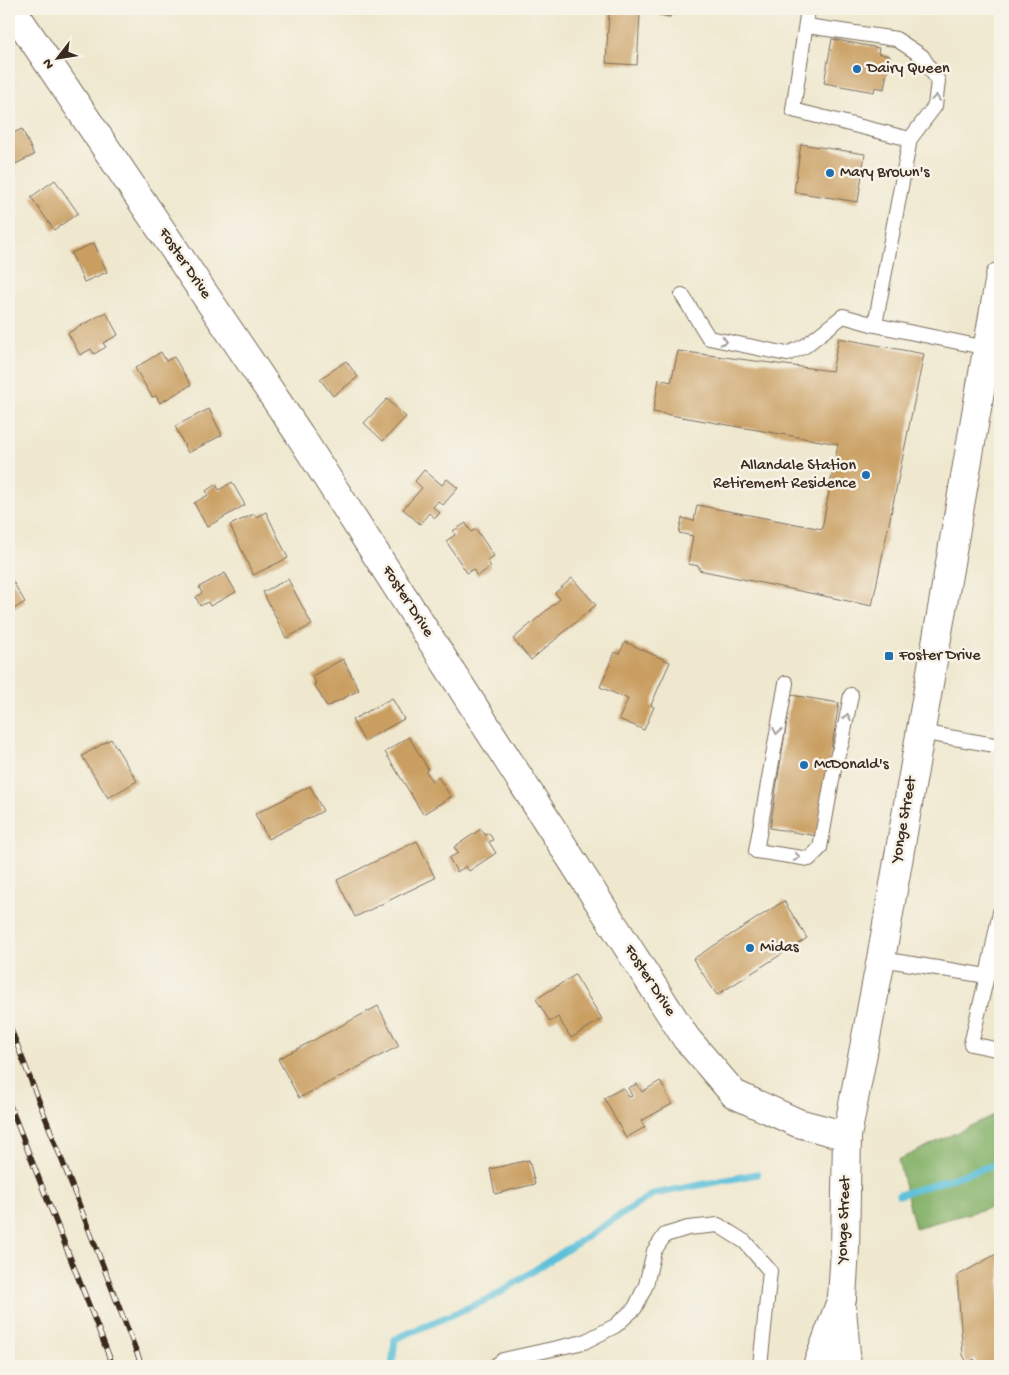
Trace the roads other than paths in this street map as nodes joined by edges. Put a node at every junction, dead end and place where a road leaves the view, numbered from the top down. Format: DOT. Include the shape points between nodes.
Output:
graph roads {
  1 [pos="12,9"];
  2 [pos="808,9"];
  3 [pos="807,26"];
  4 [pos="910,139"];
  5 [pos="1000,276"];
  6 [pos="682,294"];
  7 [pos="875,325"];
  8 [pos="987,348"];
  9 [pos="786,684"];
  10 [pos="851,696"];
  11 [pos="920,732"];
  12 [pos="1000,746"];
  13 [pos="1000,912"];
  14 [pos="881,959"];
  15 [pos="987,976"];
  16 [pos="1000,1050"];
  17 [pos="847,1136"];
  18 [pos="842,1298"];
  19 [pos="495,1366"];
  20 [pos="760,1366"];
  21 [pos="817,1366"];
  22 [pos="848,1366"];
  1 -- 17 [label="street, Foster Drive" via="299,434 686,1038 734,1094 798,1123"];
  2 -- 3 [label="lane"];
  3 -- 4 [label="lane" via="794,110"];
  4 -- 3 [label="lane, one-way" via="935,106 938,81 922,56 896,39"];
  4 -- 7 [label="lane"];
  5 -- 8 [label="street, Yonge Street"];
  6 -- 7 [label="lane, one-way" via="710,338 787,354 806,346 843,316"];
  7 -- 8 [label="lane"];
  8 -- 11 [label="street, Yonge Street"];
  9 -- 10 [label="lane, one-way" via="756,851 809,859 820,848"];
  11 -- 12 [label="lane"];
  11 -- 14 [label="street, Yonge Street"];
  13 -- 15 [label="lane"];
  14 -- 15 [label="lane"];
  14 -- 17 [label="street, Yonge Street"];
  15 -- 16 [label="lane" via="972,1044"];
  17 -- 18 [label="street, Yonge Street"];
  18 -- 21 [label="street"];
  18 -- 22 [label="street, Yonge Street"];
  19 -- 20 [label="lane" via="503,1360 584,1342 615,1326 635,1308 646,1285 654,1251 665,1236 688,1228 718,1225 745,1242 770,1271"];
}
